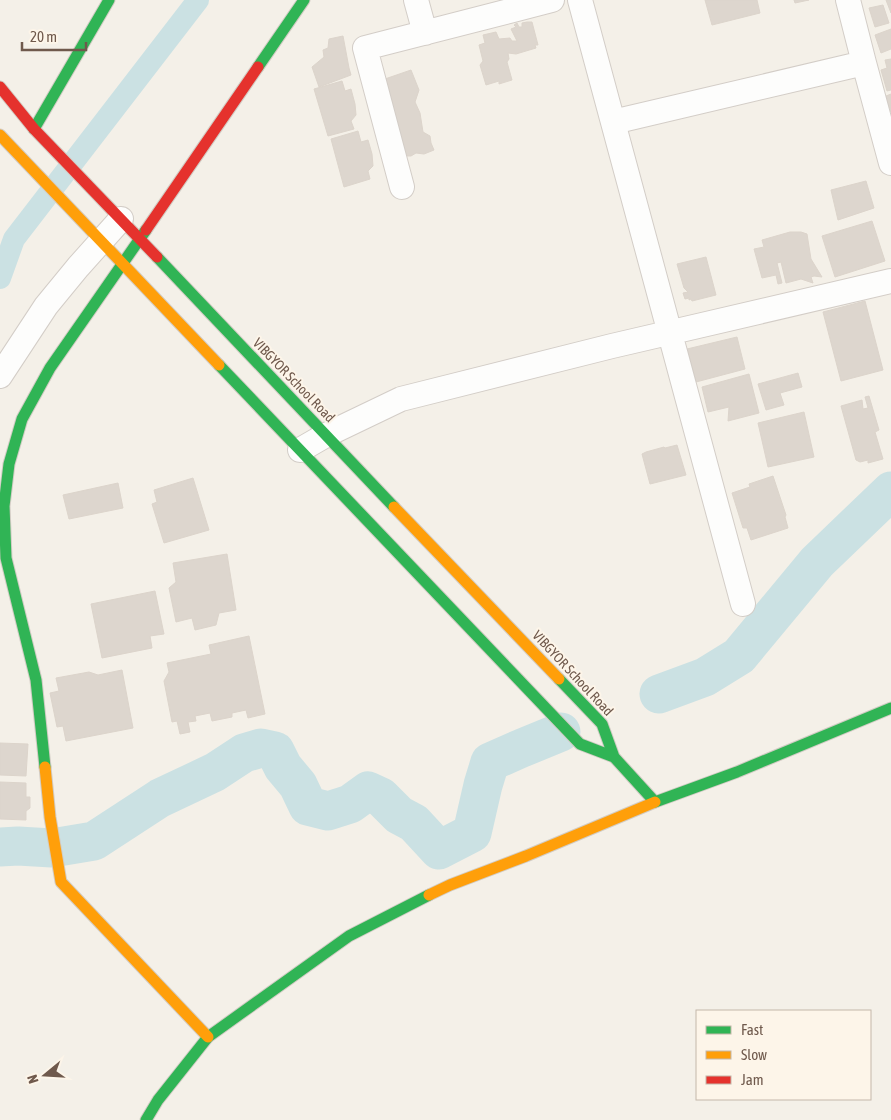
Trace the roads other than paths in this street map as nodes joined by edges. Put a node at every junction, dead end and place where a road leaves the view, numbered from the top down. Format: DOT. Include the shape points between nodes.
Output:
graph roads {
  1 [pos="109,0"];
  2 [pos="304,0"];
  3 [pos="416,0"];
  4 [pos="552,0"];
  5 [pos="580,0"];
  6 [pos="848,0"];
  7 [pos="425,33"];
  8 [pos="864,63"];
  9 [pos="0,87"];
  10 [pos="613,122"];
  11 [pos="34,129"];
  12 [pos="4,146"];
  13 [pos="891,162"];
  14 [pos="402,187"];
  15 [pos="118,216"];
  16 [pos="96,236"];
  17 [pos="140,239"];
  18 [pos="123,264"];
  19 [pos="891,281"];
  20 [pos="670,333"];
  21 [pos="0,376"];
  22 [pos="326,435"];
  23 [pos="300,450"];
  24 [pos="743,604"];
  25 [pos="891,708"];
  26 [pos="614,756"];
  27 [pos="655,802"];
  28 [pos="208,1037"];
  29 [pos="146,1120"];
  1 -- 11 [label="main road"];
  2 -- 17 [label="main road"];
  3 -- 7 [label="street"];
  4 -- 7 [label="street"];
  5 -- 10 [label="street"];
  6 -- 8 [label="street"];
  7 -- 14 [label="street" via="365,48"];
  8 -- 10 [label="street"];
  8 -- 13 [label="street"];
  9 -- 11 [label="main road, VIBGYOR School Road"];
  10 -- 20 [label="street"];
  11 -- 12 [label="street"];
  11 -- 15 [label="main road, VIBGYOR School Road"];
  12 -- 16 [label="main road" via="43,180"];
  15 -- 16 [label="street"];
  15 -- 17 [label="main road, VIBGYOR School Road"];
  16 -- 18 [label="main road"];
  16 -- 21 [label="street"];
  17 -- 18 [label="main road"];
  17 -- 22 [label="main road, VIBGYOR School Road"];
  18 -- 23 [label="main road"];
  18 -- 28 [label="main road" via="50,368 22,419 9,464 4,506 6,558 36,680 50,817 61,882"];
  19 -- 20 [label="street"];
  20 -- 22 [label="street" via="401,399"];
  20 -- 24 [label="street"];
  22 -- 23 [label="street"];
  22 -- 26 [label="main road, VIBGYOR School Road" via="602,724"];
  23 -- 26 [label="main road" via="580,744"];
  25 -- 27 [label="main road"];
  26 -- 27 [label="main road"];
  27 -- 28 [label="main road" via="406,906 349,936"];
  28 -- 29 [label="main road"];
}
